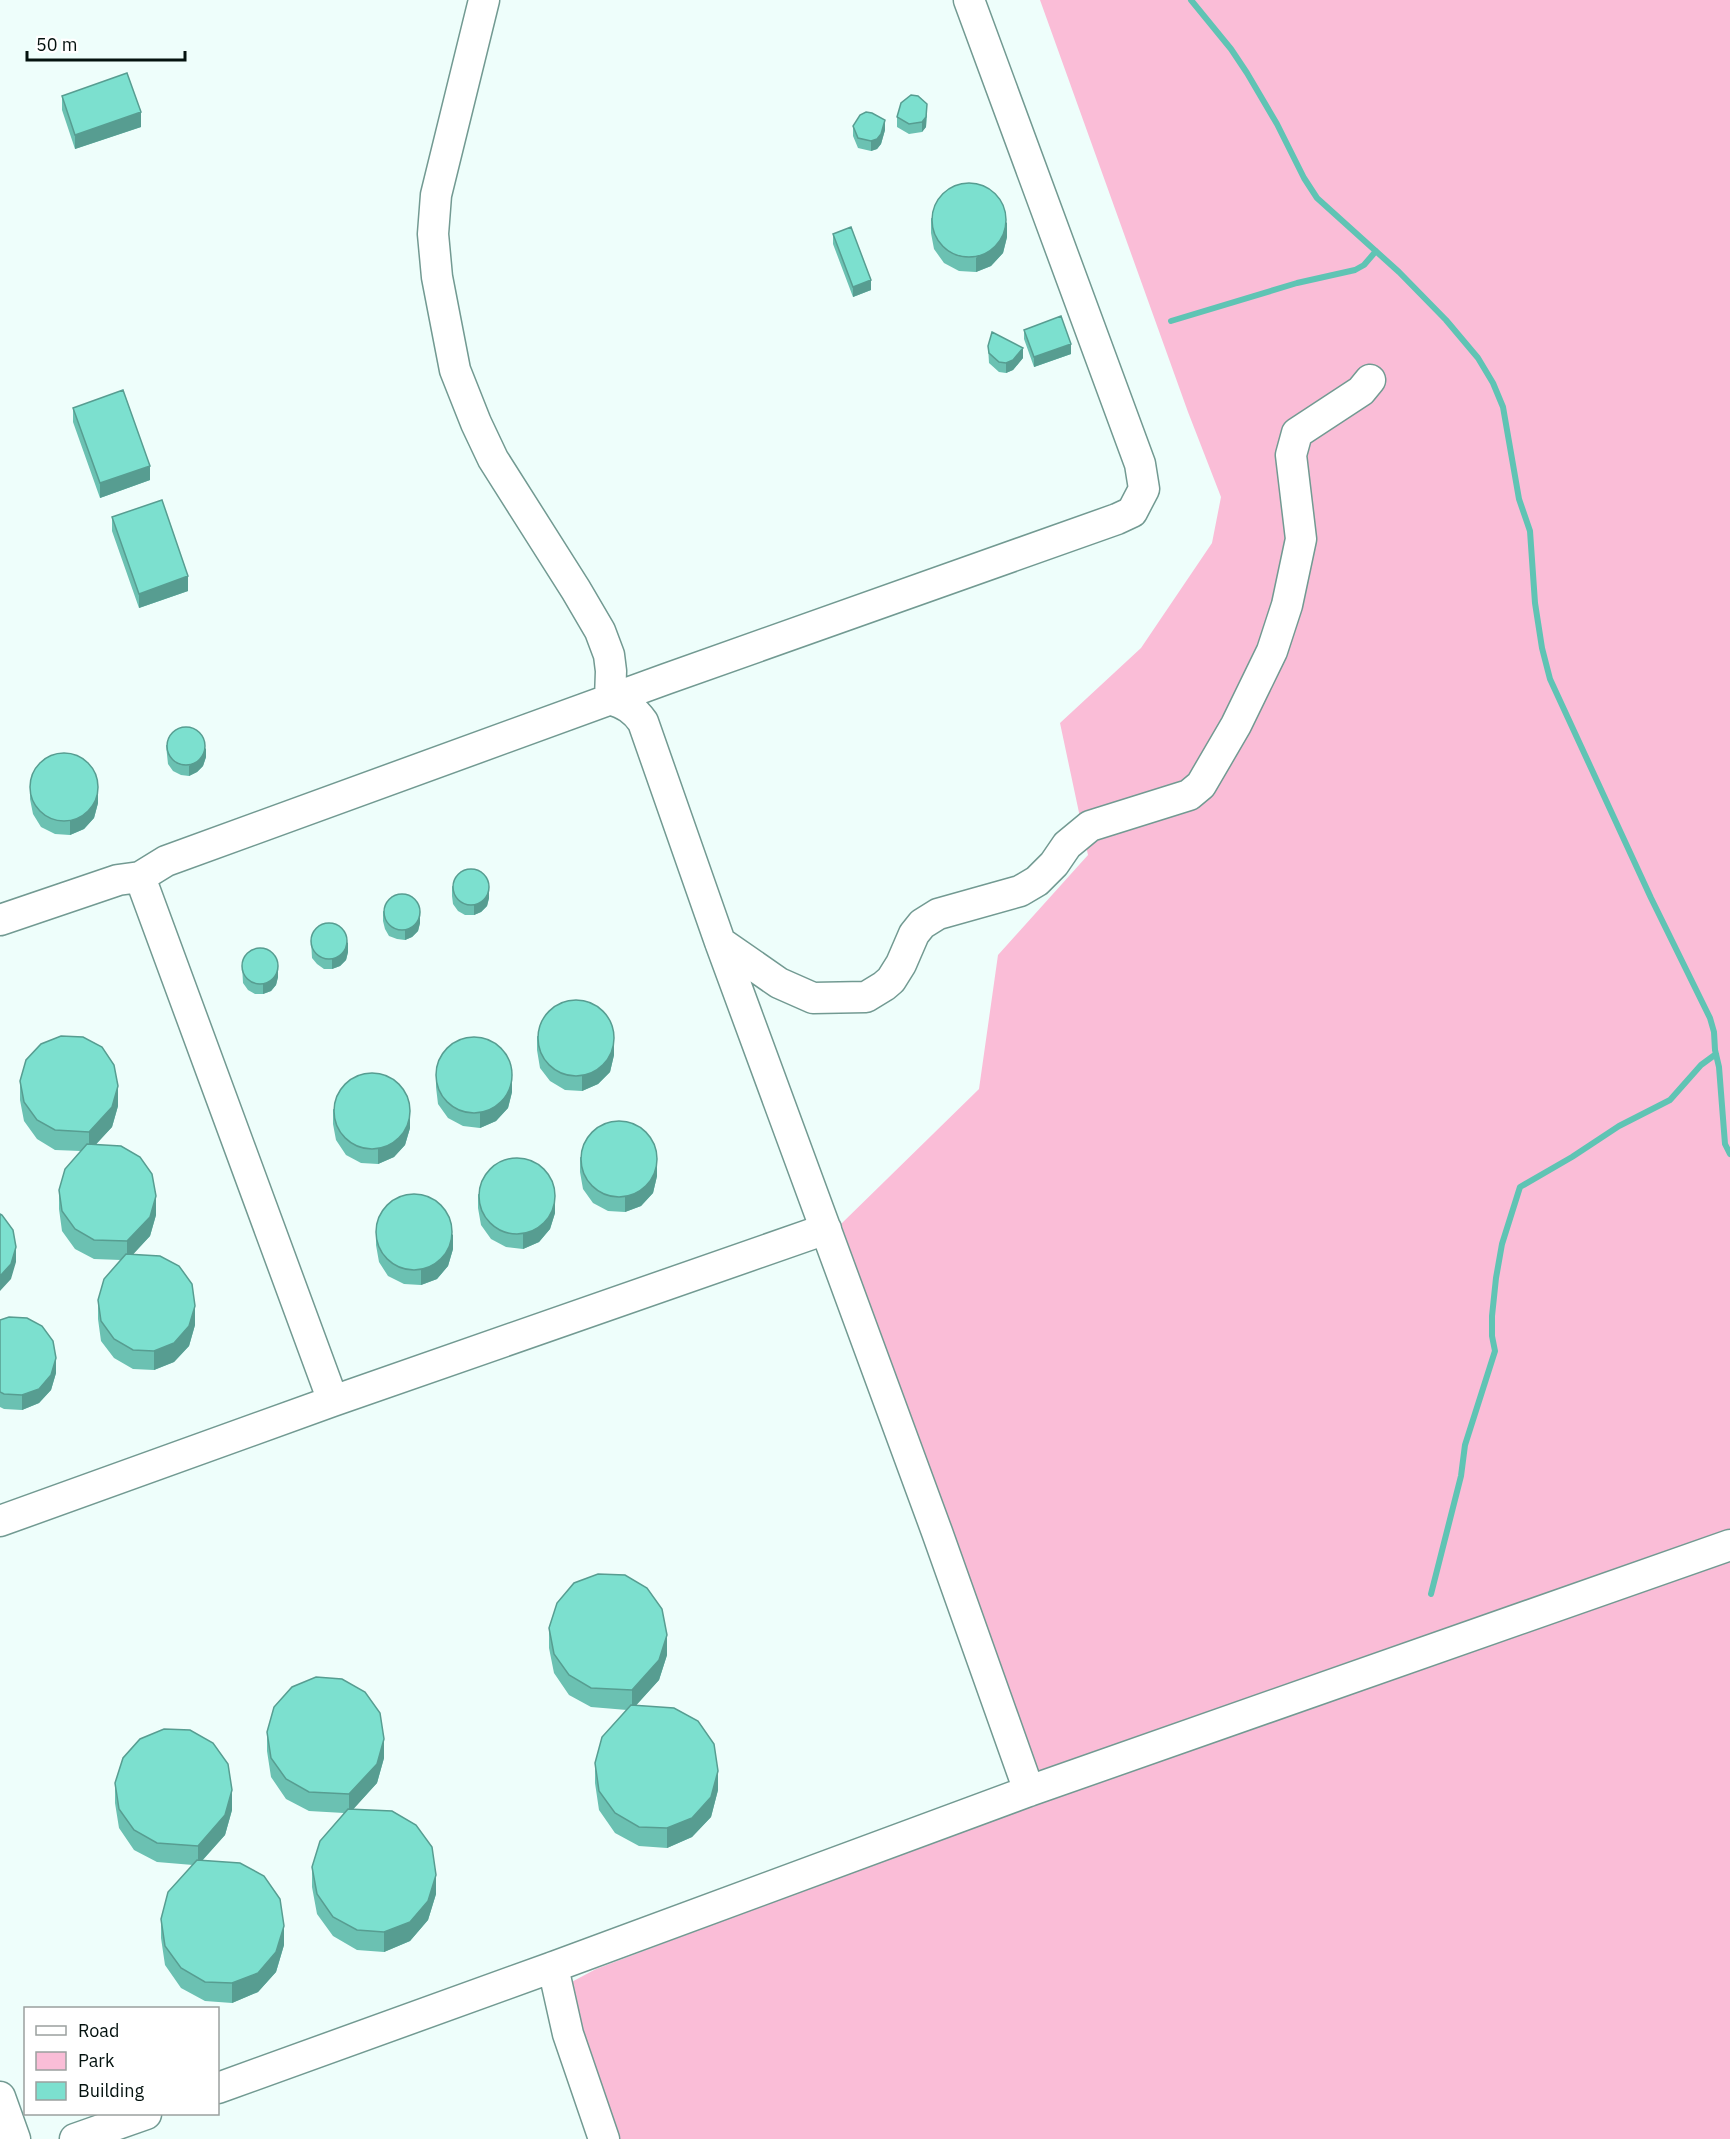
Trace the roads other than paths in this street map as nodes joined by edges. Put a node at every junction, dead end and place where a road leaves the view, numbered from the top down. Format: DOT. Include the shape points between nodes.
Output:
graph roads {
  1 [pos="484,0"];
  2 [pos="969,0"];
  3 [pos="1370,380"];
  4 [pos="610,699"];
  5 [pos="140,876"];
  6 [pos="0,920"];
  7 [pos="720,942"];
  8 [pos="826,1229"];
  9 [pos="333,1401"];
  10 [pos="0,1521"];
  11 [pos="1730,1545"];
  12 [pos="1029,1791"];
  13 [pos="553,1967"];
  14 [pos="219,2088"];
  15 [pos="0,2097"];
  16 [pos="143,2115"];
  17 [pos="15,2139"];
  18 [pos="75,2139"];
  19 [pos="604,2139"];
  1 -- 4 [label="lane" via="436,195 433,234 437,277 455,370 476,423 493,459 600,631 609,655"];
  2 -- 4 [label="lane" via="1140,464 1144,489 1132,512 1117,519"];
  3 -- 7 [label="lane" via="1361,391 1297,433 1291,455 1301,539 1287,604 1272,651 1201,785 1189,795 1089,826 1037,881 1020,891 938,914 922,924 891,980 866,997 813,998 779,983"];
  4 -- 5 [label="lane" via="166,861"];
  4 -- 7 [label="lane" via="637,712 643,723"];
  5 -- 6 [label="lane"];
  5 -- 9 [label="lane"];
  7 -- 8 [label="lane"];
  8 -- 9 [label="lane"];
  8 -- 12 [label="lane"];
  9 -- 10 [label="lane"];
  11 -- 12 [label="lane"];
  12 -- 13 [label="lane"];
  13 -- 14 [label="lane"];
  13 -- 19 [label="lane" via="568,2034"];
  15 -- 17 [label="lane"];
  16 -- 18 [label="lane"];
}
